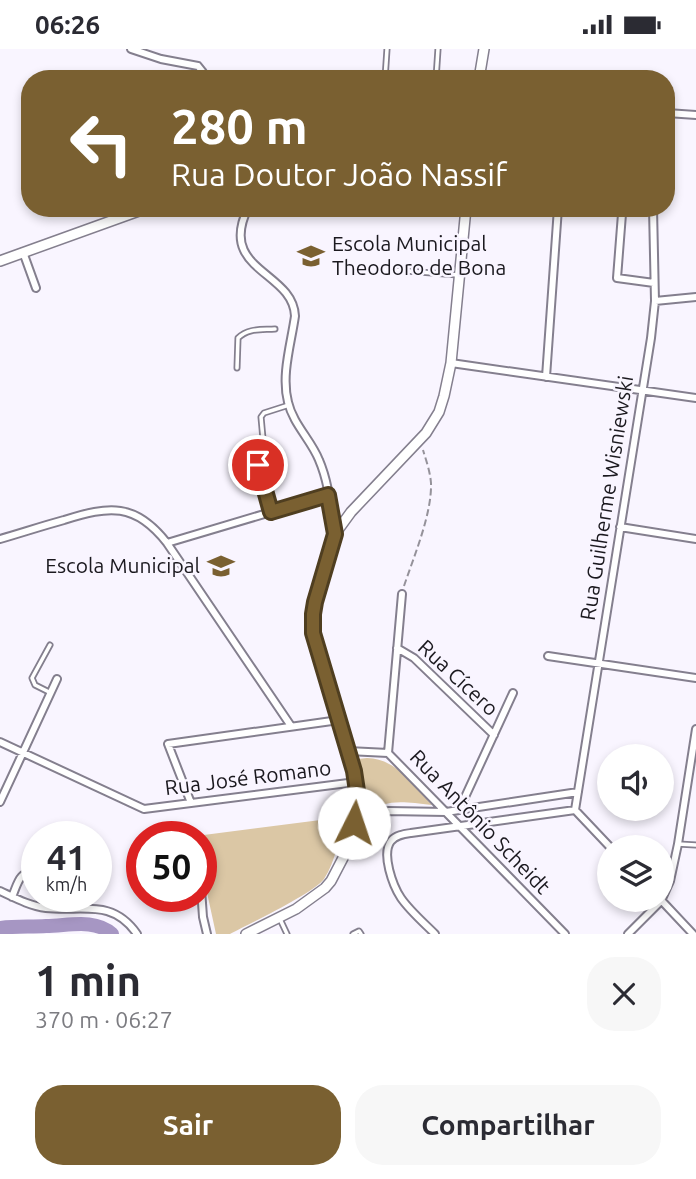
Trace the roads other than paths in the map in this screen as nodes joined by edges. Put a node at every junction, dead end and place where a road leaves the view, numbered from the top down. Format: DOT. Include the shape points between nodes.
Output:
graph roads {
  1 [pos="131,49"];
  2 [pos="387,49"];
  3 [pos="438,49"];
  4 [pos="484,49"];
  5 [pos="201,70"];
  6 [pos="386,70"];
  7 [pos="437,70"];
  8 [pos="480,70"];
  9 [pos="675,114"];
  10 [pos="696,115"];
  11 [pos="122,217"];
  12 [pos="245,217"];
  13 [pos="465,217"];
  14 [pos="557,217"];
  15 [pos="622,217"];
  16 [pos="653,217"];
  17 [pos="23,253"];
  18 [pos="0,261"];
  19 [pos="381,269"];
  20 [pos="460,275"];
  21 [pos="654,283"];
  22 [pos="36,288"];
  23 [pos="696,297"];
  24 [pos="654,302"];
  25 [pos="275,329"];
  26 [pos="452,363"];
  27 [pos="237,368"];
  28 [pos="546,377"];
  29 [pos="643,391"];
  30 [pos="696,398"];
  31 [pos="289,405"];
  32 [pos="263,439"];
  33 [pos="241,469"];
  34 [pos="328,495"];
  35 [pos="271,512"];
  36 [pos="620,527"];
  37 [pos="335,534"];
  38 [pos="0,539"];
  39 [pos="696,539"];
  40 [pos="167,543"];
  41 [pos="402,594"];
  42 [pos="50,645"];
  43 [pos="397,648"];
  44 [pos="548,656"];
  45 [pos="598,663"];
  46 [pos="696,678"];
  47 [pos="57,679"];
  48 [pos="51,693"];
  49 [pos="513,694"];
  50 [pos="339,720"];
  51 [pos="291,726"];
  52 [pos="696,729"];
  53 [pos="494,735"];
  54 [pos="0,742"];
  55 [pos="348,751"];
  56 [pos="23,753"];
  57 [pos="388,753"];
  58 [pos="356,782"];
  59 [pos="578,792"];
  60 [pos="0,802"];
  61 [pos="191,803"];
  62 [pos="459,810"];
  63 [pos="575,810"];
  64 [pos="446,812"];
  65 [pos="459,826"];
  66 [pos="351,833"];
  67 [pos="599,835"];
  68 [pos="678,844"];
  69 [pos="696,845"];
  70 [pos="674,862"];
  71 [pos="21,878"];
  72 [pos="0,891"];
  73 [pos="12,897"];
  74 [pos="203,912"];
  75 [pos="649,912"];
  76 [pos="672,912"];
  77 [pos="279,917"];
  78 [pos="137,934"];
  79 [pos="206,934"];
  80 [pos="246,934"];
  81 [pos="287,934"];
  82 [pos="353,934"];
  83 [pos="360,934"];
  84 [pos="435,934"];
  85 [pos="565,934"];
  86 [pos="628,934"];
  87 [pos="693,934"];
  1 -- 5 [label="street"];
  2 -- 6 [label="lane"];
  3 -- 7 [label="lane"];
  4 -- 8 [label="main road"];
  9 -- 10 [label="street"];
  11 -- 17 [label="main road"];
  12 -- 31 [label="street" via="240,234 244,251 295,309 286,377"];
  13 -- 20 [label="main road"];
  14 -- 28 [label="street"];
  15 -- 21 [label="street" via="617,278"];
  16 -- 21 [label="street, Rua Guilherme Wisniewski"];
  17 -- 18 [label="main road"];
  17 -- 22 [label="street"];
  19 -- 20 [label="lane"];
  20 -- 26 [label="main road"];
  21 -- 24 [label="street, Rua Guilherme Wisniewski"];
  23 -- 24 [label="street"];
  24 -- 29 [label="street, Rua Guilherme Wisniewski"];
  25 -- 27 [label="lane" via="249,330 238,338"];
  26 -- 28 [label="street"];
  26 -- 37 [label="main road" via="432,424"];
  28 -- 29 [label="street"];
  29 -- 30 [label="street"];
  29 -- 36 [label="street, Rua Guilherme Wisniewski"];
  31 -- 32 [label="lane" via="261,417"];
  31 -- 34 [label="street" via="319,459"];
  33 -- 35 [label="lane" via="259,466"];
  34 -- 35 [label="street"];
  34 -- 37 [label="street"];
  35 -- 40 [label="street"];
  36 -- 39 [label="street"];
  36 -- 45 [label="street, Rua Guilherme Wisniewski"];
  37 -- 50 [label="main road" via="313,624"];
  38 -- 40 [label="street" via="91,512 113,510 148,523"];
  40 -- 51 [label="street"];
  41 -- 43 [label="street, Rua Antônio Scheidt"];
  42 -- 48 [label="lane" via="32,678 35,685"];
  43 -- 53 [label="street, Rua Cícero" via="414,658"];
  43 -- 57 [label="street, Rua Antônio Scheidt"];
  44 -- 45 [label="street"];
  45 -- 46 [label="street"];
  45 -- 59 [label="street, Rua Guilherme Wisniewski"];
  47 -- 48 [label="street"];
  48 -- 56 [label="street"];
  49 -- 53 [label="street"];
  50 -- 51 [label="street"];
  50 -- 55 [label="main road"];
  51 -- 61 [label="street" via="168,744"];
  52 -- 68 [label="street"];
  53 -- 62 [label="street"];
  54 -- 56 [label="street"];
  55 -- 57 [label="street"];
  55 -- 58 [label="main road"];
  56 -- 60 [label="street"];
  56 -- 61 [label="street, Rua José Romano" via="144,809"];
  57 -- 64 [label="street, Rua Antônio Scheidt"];
  58 -- 61 [label="street, Rua José Romano"];
  58 -- 66 [label="main road"];
  59 -- 62 [label="street"];
  59 -- 63 [label="street, Rua Guilherme Wisniewski"];
  62 -- 64 [label="street"];
  63 -- 65 [label="street"];
  63 -- 67 [label="street"];
  64 -- 65 [label="street, Rua Antônio Scheidt"];
  64 -- 66 [label="street" via="388,811 371,817"];
  65 -- 84 [label="street" via="401,835 388,846 397,889"];
  65 -- 85 [label="street, Rua Antônio Scheidt"];
  66 -- 77 [label="main road" via="331,881 312,899"];
  68 -- 69 [label="lane"];
  68 -- 70 [label="street"];
  71 -- 73 [label="street"];
  72 -- 73 [label="street"];
  73 -- 78 [label="street" via="46,908 108,911"];
  74 -- 79 [label="street"];
  75 -- 86 [label="street"];
  76 -- 87 [label="street"];
  77 -- 80 [label="main road"];
  77 -- 81 [label="lane"];
  82 -- 83 [label="lane"];
}
